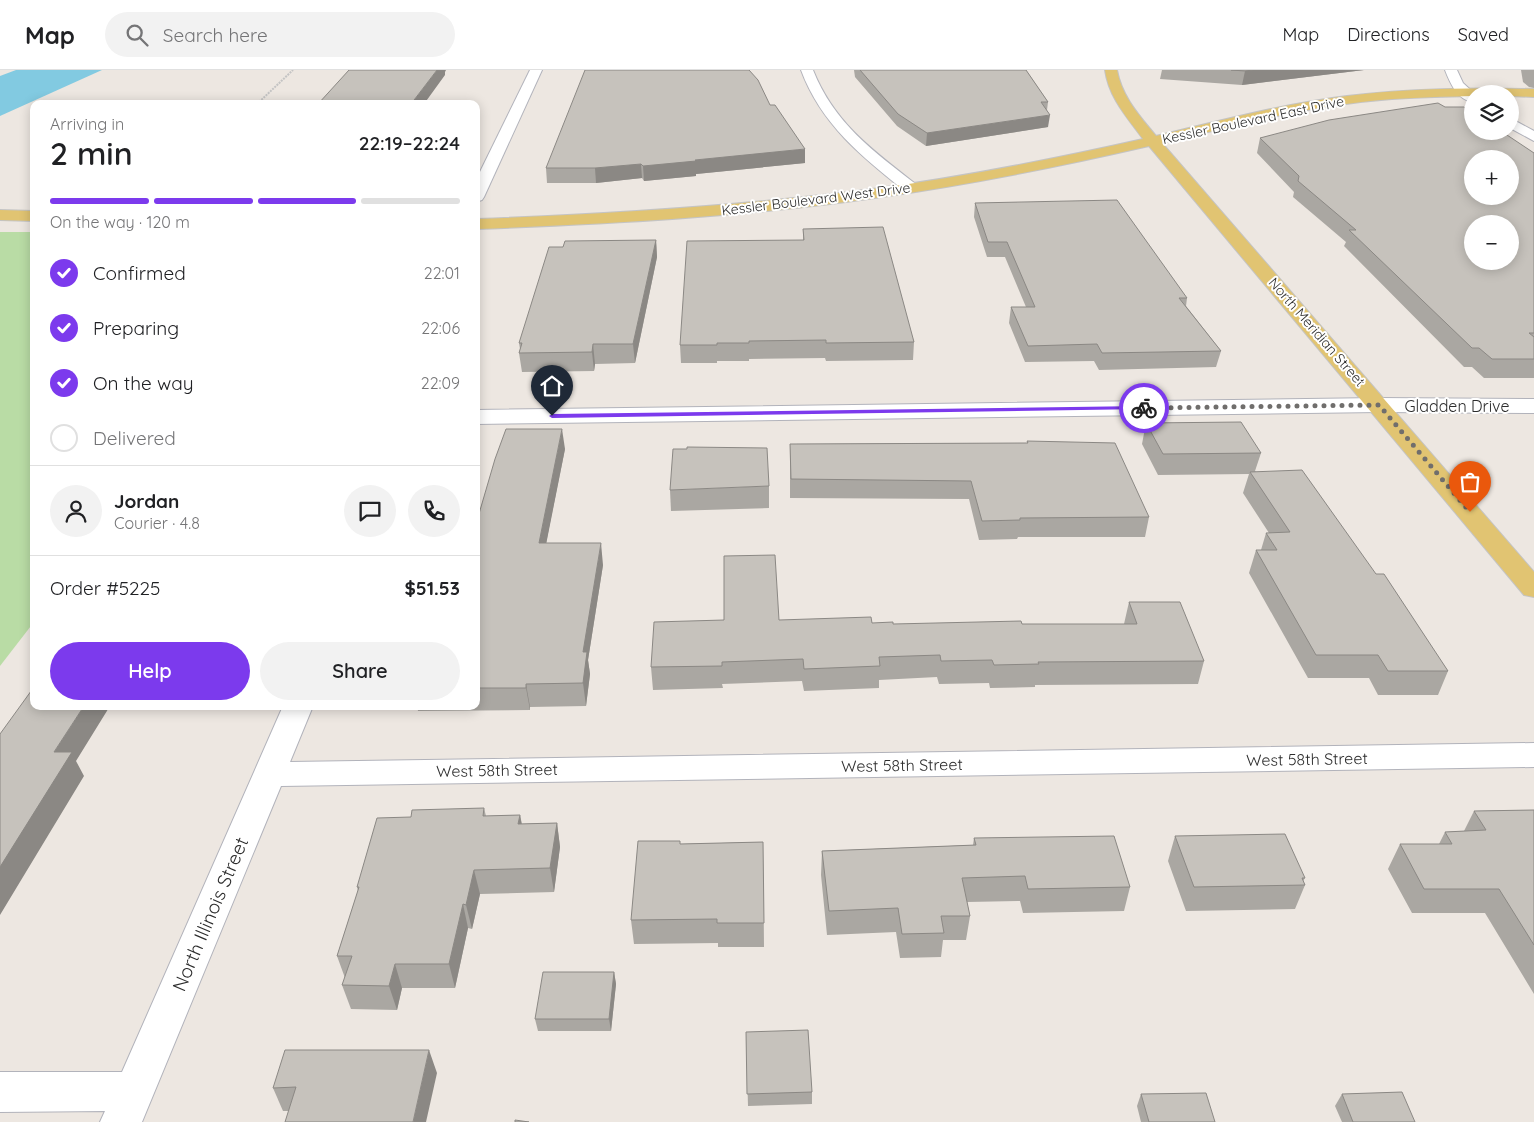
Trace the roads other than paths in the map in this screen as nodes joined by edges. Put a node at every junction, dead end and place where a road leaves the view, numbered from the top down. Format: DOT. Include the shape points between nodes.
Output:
graph roads {
  1 [pos="536,70"];
  2 [pos="807,70"];
  3 [pos="1111,70"];
  4 [pos="1451,70"];
  5 [pos="1464,91"];
  6 [pos="1519,93"];
  7 [pos="1534,93"];
  8 [pos="1464,95"];
  9 [pos="1519,128"];
  10 [pos="1534,137"];
  11 [pos="1152,140"];
  12 [pos="911,188"];
  13 [pos="480,189"];
  14 [pos="0,215"];
  15 [pos="30,216"];
  16 [pos="480,224"];
  17 [pos="1379,405"];
  18 [pos="1534,406"];
  19 [pos="480,417"];
  20 [pos="1534,589"];
  21 [pos="296,710"];
  22 [pos="1534,755"];
  23 [pos="270,774"];
  24 [pos="0,1092"];
  25 [pos="128,1107"];
  1 -- 13 [label="street"];
  2 -- 12 [label="street" via="818,96 838,123"];
  3 -- 11 [label="main road, North Meridian Street" via="1118,94"];
  4 -- 5 [label="street" via="1452,78"];
  6 -- 7 [label="main road, Kessler Boulevard East Drive"];
  8 -- 11 [label="main road, Kessler Boulevard East Drive" via="1392,96 1320,104"];
  9 -- 10 [label="street"];
  11 -- 12 [label="main road, Kessler Boulevard West Drive"];
  11 -- 17 [label="main road, North Meridian Street"];
  12 -- 16 [label="main road, Kessler Boulevard West Drive" via="685,214"];
  14 -- 15 [label="main road"];
  17 -- 18 [label="street, Gladden Drive"];
  17 -- 19 [label="street, Gladden Drive"];
  17 -- 20 [label="main road, North Meridian Street"];
  21 -- 23 [label="street, North Illinois Street"];
  22 -- 23 [label="street, West 58th Street"];
  23 -- 25 [label="street, North Illinois Street"];
  24 -- 25 [label="street"];
}
